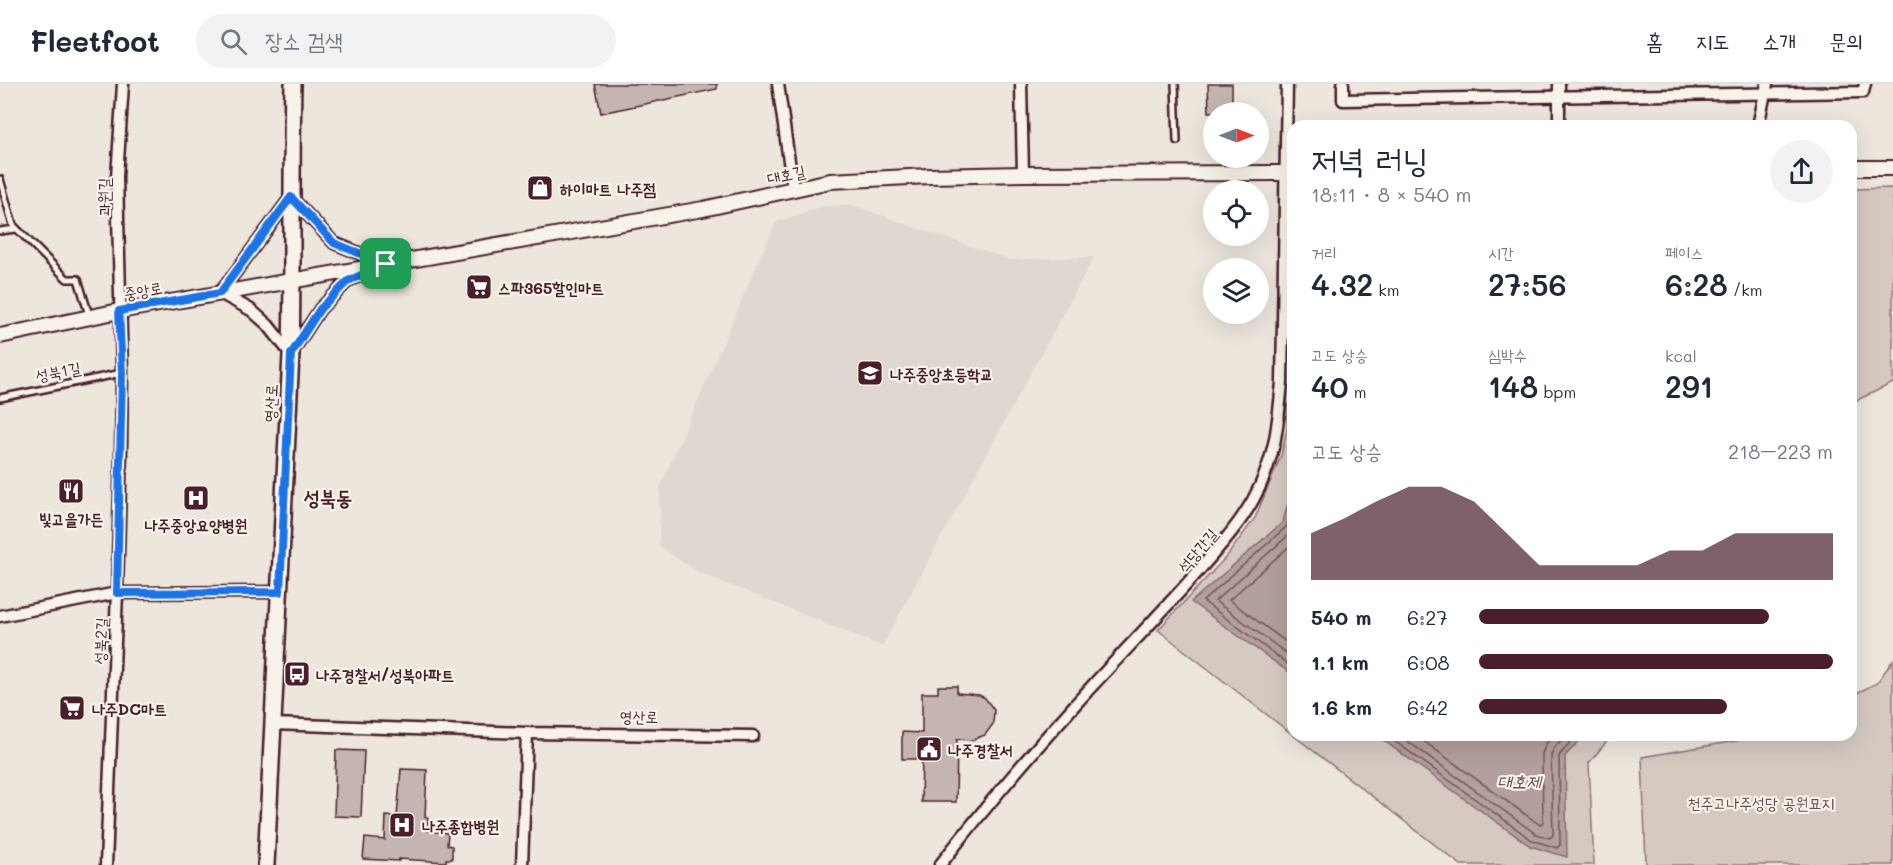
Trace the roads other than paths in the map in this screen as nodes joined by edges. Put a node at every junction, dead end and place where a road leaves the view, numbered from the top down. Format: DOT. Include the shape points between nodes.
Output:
graph roads {
  1 [pos="123,84"];
  2 [pos="293,84"];
  3 [pos="778,84"];
  4 [pos="1021,84"];
  5 [pos="1175,84"];
  6 [pos="1287,84"];
  7 [pos="1344,84"];
  8 [pos="1559,84"];
  9 [pos="1865,84"];
  10 [pos="1766,88"];
  11 [pos="1559,96"];
  12 [pos="1288,120"];
  13 [pos="1559,120"];
  14 [pos="1759,120"];
  15 [pos="1177,141"];
  16 [pos="1857,168"];
  17 [pos="1893,168"];
  18 [pos="1287,173"];
  19 [pos="1023,174"];
  20 [pos="0,179"];
  21 [pos="793,189"];
  22 [pos="291,197"];
  23 [pos="16,229"];
  24 [pos="0,231"];
  25 [pos="1287,233"];
  26 [pos="386,264"];
  27 [pos="292,280"];
  28 [pos="220,293"];
  29 [pos="119,311"];
  30 [pos="90,317"];
  31 [pos="0,336"];
  32 [pos="291,354"];
  33 [pos="122,373"];
  34 [pos="0,398"];
  35 [pos="280,592"];
  36 [pos="117,593"];
  37 [pos="0,616"];
  38 [pos="273,724"];
  39 [pos="527,733"];
  40 [pos="753,736"];
  41 [pos="106,865"];
  42 [pos="266,865"];
  43 [pos="522,865"];
  44 [pos="940,865"];
  1 -- 29 [label="street, 과원길" via="117,177"];
  2 -- 22 [label="main road, 영산로"];
  3 -- 21 [label="street"];
  4 -- 19 [label="street"];
  5 -- 15 [label="lane"];
  6 -- 12 [label="street, 석당간길"];
  7 -- 11 [label="street" via="1343,100"];
  8 -- 11 [label="street"];
  9 -- 10 [label="street" via="1863,92"];
  10 -- 11 [label="street"];
  10 -- 14 [label="street"];
  11 -- 13 [label="street"];
  16 -- 17 [label="street"];
  18 -- 19 [label="street, 대호길"];
  19 -- 21 [label="street, 대호길" via="830,181"];
  20 -- 23 [label="lane"];
  21 -- 26 [label="street, 대호길" via="703,209"];
  22 -- 26 [label="street" via="334,243"];
  22 -- 27 [label="main road, 영산로"];
  22 -- 28 [label="street"];
  23 -- 24 [label="lane"];
  23 -- 30 [label="lane" via="67,279 78,279"];
  25 -- 44 [label="street, 석당간길" via="1280,405 1274,450 1253,500 1222,544 1093,684"];
  26 -- 27 [label="street, 대호길"];
  26 -- 32 [label="street" via="348,281 320,309"];
  27 -- 28 [label="street, 중앙로"];
  27 -- 32 [label="main road, 영산로"];
  28 -- 29 [label="street, 중앙로"];
  28 -- 32 [label="street" via="251,310"];
  29 -- 30 [label="street, 중앙로"];
  29 -- 33 [label="street, 성북2길"];
  30 -- 31 [label="street, 중앙로"];
  32 -- 35 [label="main road, 영산로"];
  33 -- 34 [label="lane, 성북1길"];
  33 -- 36 [label="street, 성북2길"];
  35 -- 36 [label="street"];
  35 -- 38 [label="main road, 영산로"];
  36 -- 37 [label="street"];
  36 -- 41 [label="street, 성북2길"];
  38 -- 39 [label="street, 영산로"];
  38 -- 42 [label="main road, 영산로"];
  39 -- 40 [label="street, 영산로"];
  39 -- 43 [label="street"];
}
